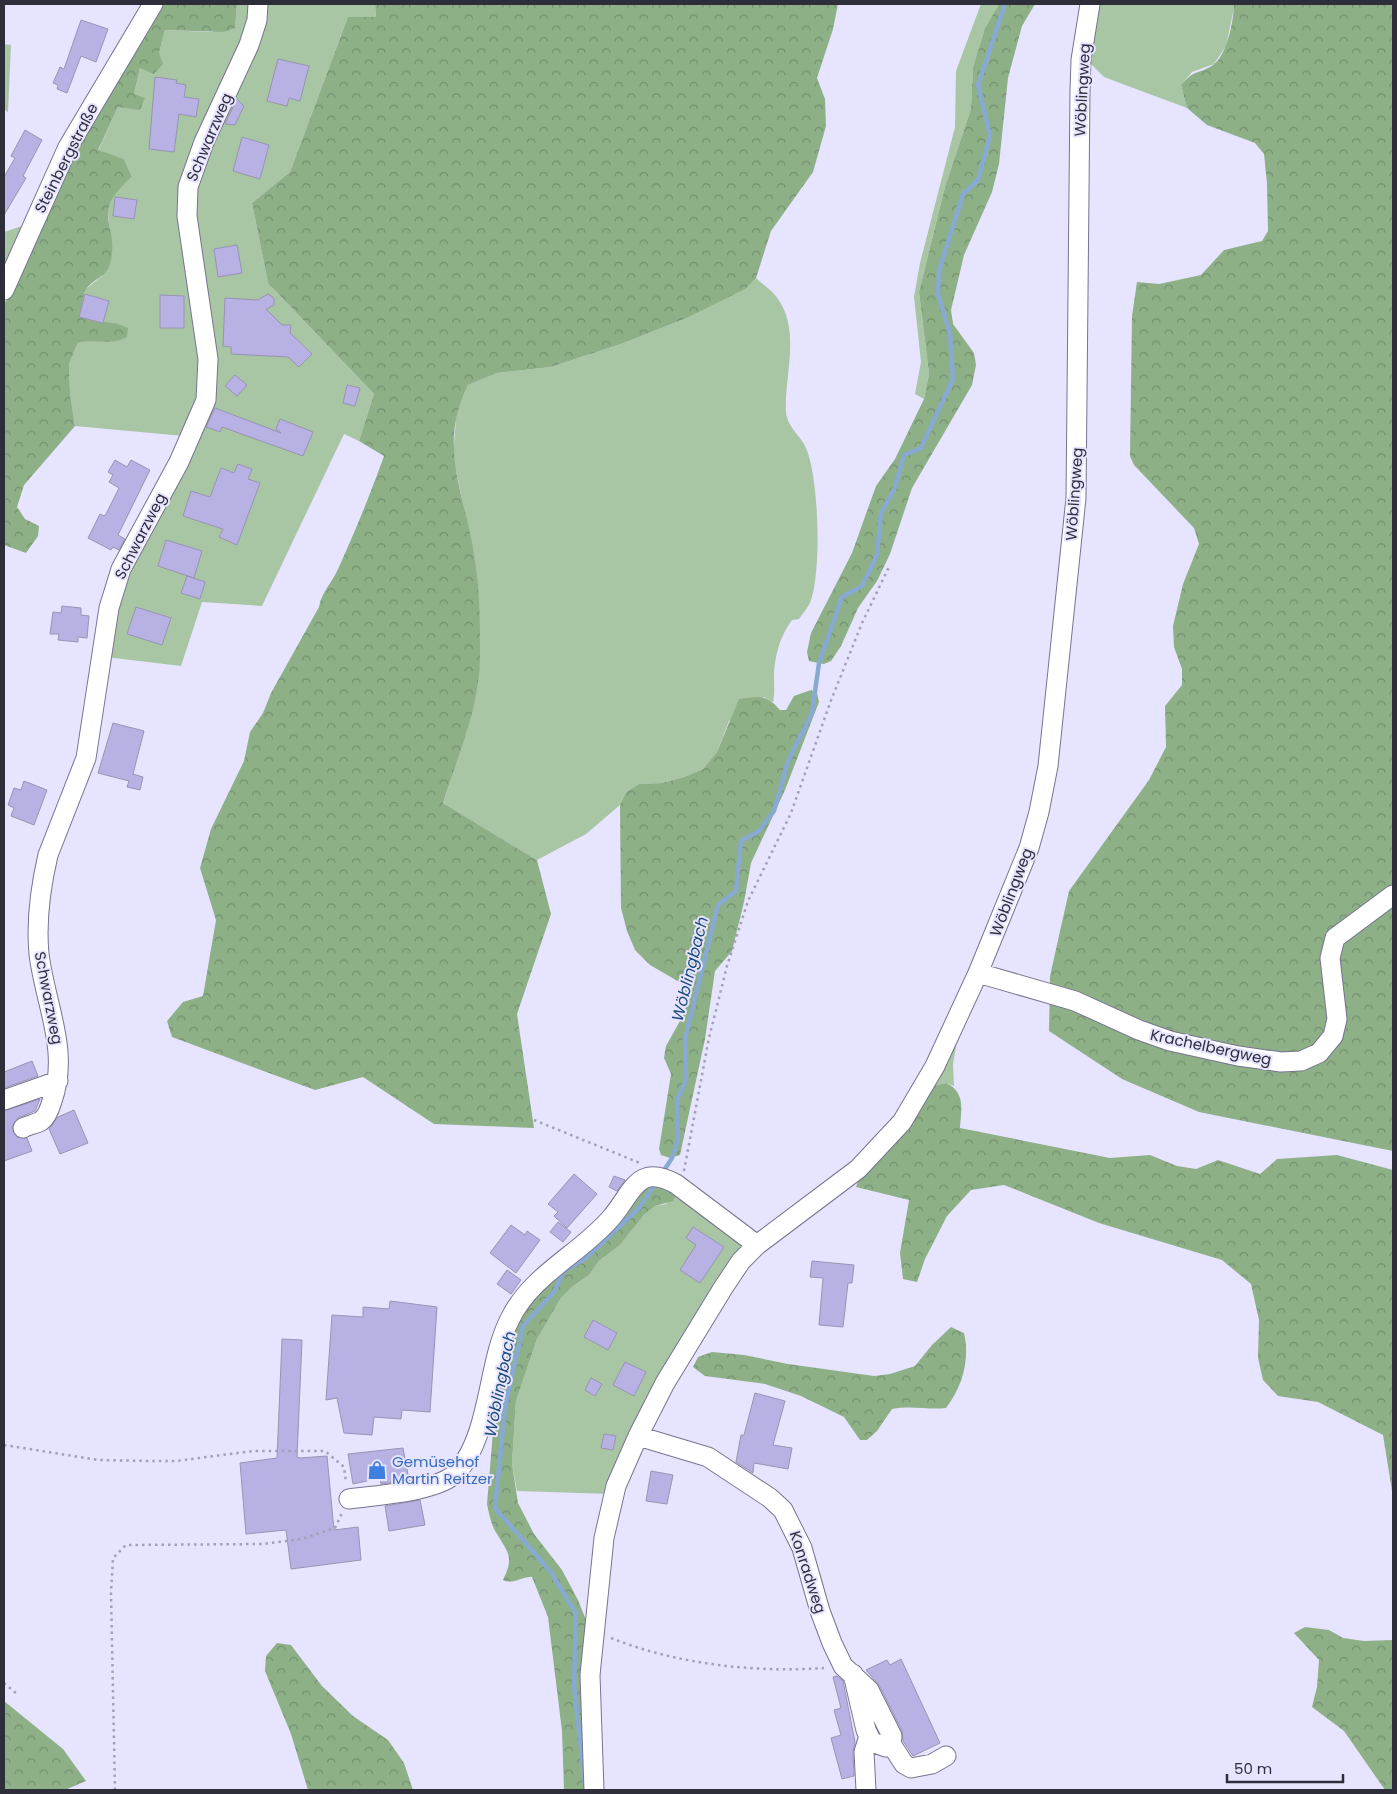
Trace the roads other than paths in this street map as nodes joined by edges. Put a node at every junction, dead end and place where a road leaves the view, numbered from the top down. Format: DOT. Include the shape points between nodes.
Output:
graph roads {
  1 [pos="153,4"];
  2 [pos="258,4"];
  3 [pos="1090,4"];
  4 [pos="4,290"];
  5 [pos="1393,895"];
  6 [pos="978,973"];
  7 [pos="58,1081"];
  8 [pos="4,1100"];
  9 [pos="23,1128"];
  10 [pos="758,1245"];
  11 [pos="638,1436"];
  12 [pos="349,1499"];
  13 [pos="848,1670"];
  14 [pos="869,1736"];
  15 [pos="892,1744"];
  16 [pos="946,1756"];
  17 [pos="594,1790"];
  18 [pos="866,1790"];
  1 -- 4 [label="street, Steinbergstraße" via="68,146"];
  2 -- 7 [label="street, Schwarzweg" via="249,45 204,142 188,188 187,216 208,358 206,400 179,462 132,546 115,587 86,758 44,870 39,954 59,1053"];
  3 -- 6 [label="street, Wöblingweg" via="1080,90 1076,498 1048,766 1029,848"];
  5 -- 6 [label="street, Krachelbergweg" via="1334,938 1330,958 1337,1019 1333,1036 1319,1053 1301,1061 1281,1062 1238,1056 1170,1041 1075,1001"];
  6 -- 10 [label="street, Wöblingweg" via="935,1066 902,1122 858,1169"];
  7 -- 8 [label="street"];
  7 -- 9 [label="street, Schwarzweg" via="46,1116"];
  10 -- 11 [label="street, Wöblingweg" via="718,1295 664,1384"];
  10 -- 12 [label="street" via="664,1179 636,1184 611,1218 540,1279 520,1302 502,1340 471,1449 456,1473 433,1486"];
  11 -- 13 [label="street, Konradweg" via="708,1457 783,1510 802,1548 820,1611"];
  11 -- 17 [label="street, Wöblingweg" via="610,1508 594,1632 590,1675"];
  13 -- 14 [label="street, Konradweg"];
  13 -- 15 [label="street, Konradweg" via="869,1690 892,1736"];
  14 -- 15 [label="street" via="878,1746"];
  14 -- 18 [label="street" via="864,1752"];
  15 -- 16 [label="street, Konradweg" via="904,1764 911,1768 932,1764"];
}
